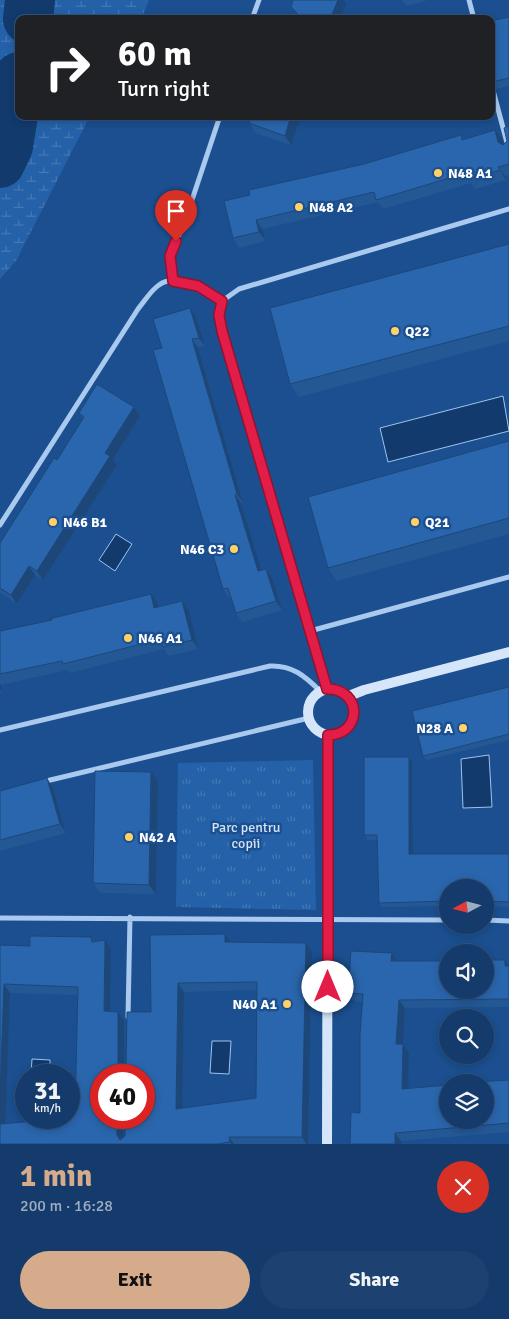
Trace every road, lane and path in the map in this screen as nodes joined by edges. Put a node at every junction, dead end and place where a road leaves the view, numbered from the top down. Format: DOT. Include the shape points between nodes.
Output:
graph roads {
  1 [pos="258,0"];
  2 [pos="469,0"];
  3 [pos="253,15"];
  4 [pos="473,15"];
  5 [pos="495,98"];
  6 [pos="219,120"];
  7 [pos="509,150"];
  8 [pos="509,209"];
  9 [pos="173,281"];
  10 [pos="222,301"];
  11 [pos="0,525"];
  12 [pos="509,577"];
  13 [pos="310,630"];
  14 [pos="509,652"];
  15 [pos="324,690"];
  16 [pos="348,696"];
  17 [pos="309,718"];
  18 [pos="0,730"];
  19 [pos="328,735"];
  20 [pos="38,782"];
  21 [pos="130,917"];
  22 [pos="0,918"];
  23 [pos="328,919"];
  24 [pos="439,920"];
  25 [pos="494,920"];
  26 [pos="509,921"];
  27 [pos="128,1026"];
  28 [pos="327,1144"];
  1 -- 3 [label="street"];
  2 -- 4 [label="street"];
  5 -- 7 [label="street"];
  6 -- 9 [label="street" via="170,256"];
  8 -- 10 [label="street" via="239,289"];
  9 -- 10 [label="street" via="198,286"];
  9 -- 11 [label="street" via="159,284 138,309"];
  10 -- 13 [label="street" via="219,315 222,331"];
  12 -- 13 [label="street"];
  13 -- 15 [label="street"];
  14 -- 16 [label="street"];
  15 -- 16 [label="street" via="342,691"];
  15 -- 17 [label="street" via="310,703"];
  15 -- 18 [label="street" via="283,665 270,666"];
  16 -- 19 [label="street" via="354,709 351,723 341,733"];
  17 -- 19 [label="street" via="316,729"];
  17 -- 20 [label="street"];
  19 -- 23 [label="street"];
  21 -- 22 [label="street"];
  21 -- 23 [label="street"];
  21 -- 27 [label="street"];
  23 -- 24 [label="street"];
  23 -- 28 [label="street"];
  25 -- 26 [label="street"];
}
